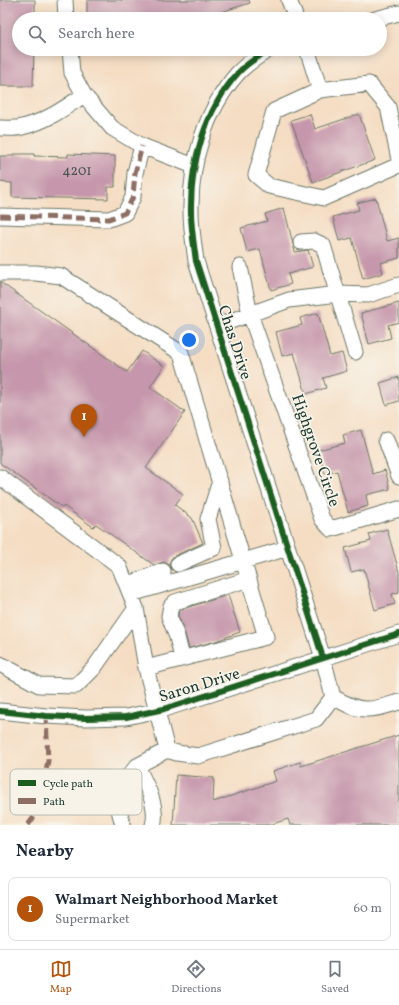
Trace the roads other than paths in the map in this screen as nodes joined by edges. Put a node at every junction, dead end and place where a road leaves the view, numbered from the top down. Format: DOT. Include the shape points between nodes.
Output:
graph roads {
  1 [pos="64,0"];
  2 [pos="289,0"];
  3 [pos="65,12"];
  4 [pos="293,12"];
  5 [pos="399,13"];
  6 [pos="387,16"];
  7 [pos="71,56"];
  8 [pos="258,56"];
  9 [pos="309,56"];
  10 [pos="320,90"];
  11 [pos="84,95"];
  12 [pos="0,128"];
  13 [pos="142,146"];
  14 [pos="399,159"];
  15 [pos="194,166"];
  16 [pos="399,166"];
  17 [pos="0,216"];
  18 [pos="301,242"];
  19 [pos="240,267"];
  20 [pos="0,273"];
  21 [pos="399,285"];
  22 [pos="338,294"];
  23 [pos="250,314"];
  24 [pos="217,326"];
  25 [pos="355,352"];
  26 [pos="386,440"];
  27 [pos="399,476"];
  28 [pos="0,478"];
  29 [pos="220,481"];
  30 [pos="399,509"];
  31 [pos="288,548"];
  32 [pos="244,561"];
  33 [pos="178,564"];
  34 [pos="163,571"];
  35 [pos="249,579"];
  36 [pos="131,596"];
  37 [pos="399,634"];
  38 [pos="182,658"];
  39 [pos="323,658"];
  40 [pos="0,664"];
  41 [pos="146,668"];
  42 [pos="333,697"];
  43 [pos="399,702"];
  44 [pos="157,710"];
  45 [pos="0,711"];
  46 [pos="167,750"];
  47 [pos="137,766"];
  48 [pos="135,769"];
  49 [pos="138,769"];
  50 [pos="142,776"];
  51 [pos="121,815"];
  52 [pos="124,825"];
  53 [pos="153,825"];
  1 -- 3 [label="street"];
  2 -- 4 [label="street"];
  5 -- 6 [label="street"];
  7 -- 11 [label="street" via="72,73"];
  8 -- 15 [label="street, Chas Drive" via="239,73 216,105 201,139"];
  9 -- 10 [label="street"];
  10 -- 14 [label="street" via="369,84 388,107"];
  10 -- 16 [label="street" via="274,111 256,175 269,186 324,198"];
  11 -- 12 [label="street" via="41,121 21,128"];
  11 -- 13 [label="street" via="112,128"];
  13 -- 15 [label="street"];
  13 -- 17 [label="street" via="135,173 133,197 125,213 109,219"];
  15 -- 24 [label="street, Chas Drive" via="191,211 195,254"];
  18 -- 22 [label="street" via="314,240 323,246"];
  19 -- 23 [label="street"];
  20 -- 29 [label="street" via="61,276 181,352"];
  21 -- 22 [label="street" via="368,295"];
  22 -- 23 [label="street" via="289,300"];
  22 -- 25 [label="street"];
  23 -- 24 [label="street"];
  23 -- 30 [label="street, Highgrove Circle" via="322,519 331,529"];
  24 -- 31 [label="street, Chas Drive"];
  26 -- 27 [label="street"];
  28 -- 36 [label="street" via="119,566"];
  29 -- 32 [label="street"];
  29 -- 33 [label="street" via="208,519 214,548"];
  31 -- 32 [label="street"];
  31 -- 39 [label="street, Chas Drive"];
  32 -- 35 [label="street"];
  32 -- 36 [label="street"];
  34 -- 36 [label="street"];
  35 -- 38 [label="street" via="175,602 171,606 169,616"];
  35 -- 38 [label="street" via="266,637"];
  36 -- 40 [label="street" via="94,668 76,686 39,685"];
  36 -- 41 [label="street"];
  37 -- 39 [label="street, Saron Drive"];
  38 -- 41 [label="street"];
  39 -- 42 [label="street, Chas Drive"];
  39 -- 44 [label="street, Saron Drive"];
  41 -- 44 [label="street"];
  42 -- 43 [label="street" via="365,709"];
  42 -- 46 [label="street" via="316,719 198,756"];
  44 -- 45 [label="street, Saron Drive" via="126,717 86,718"];
  44 -- 46 [label="street"];
  46 -- 47 [label="street"];
  47 -- 48 [label="street"];
  47 -- 49 [label="street"];
  50 -- 53 [label="street" via="152,797"];
  51 -- 52 [label="street"];
}
